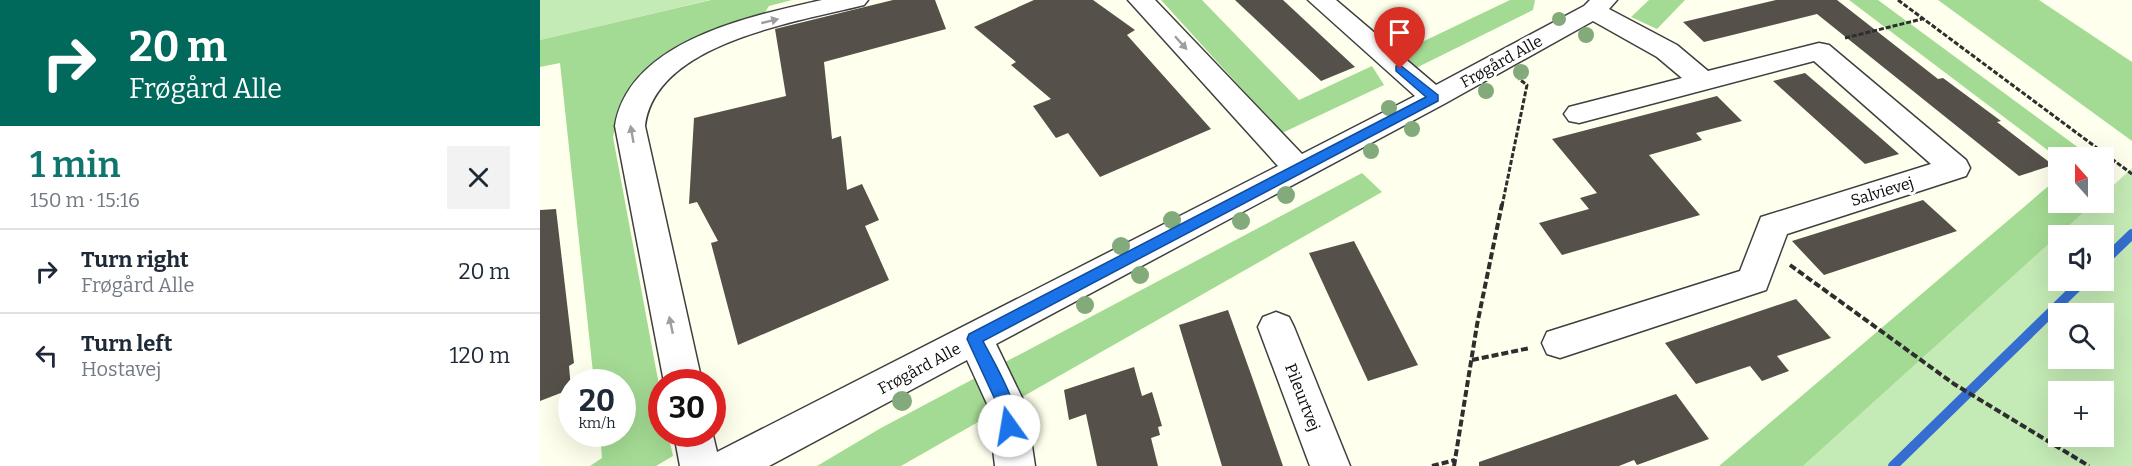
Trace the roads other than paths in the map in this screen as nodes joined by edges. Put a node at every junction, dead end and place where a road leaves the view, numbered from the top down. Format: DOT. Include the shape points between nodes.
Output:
graph roads {
  1 [pos="855,0"];
  2 [pos="1141,0"];
  3 [pos="1321,0"];
  4 [pos="1599,5"];
  5 [pos="1702,81"];
  6 [pos="1434,98"];
  7 [pos="1579,114"];
  8 [pos="1299,168"];
  9 [pos="1276,327"];
  10 [pos="975,339"];
  11 [pos="1560,343"];
  12 [pos="680,369"];
  13 [pos="696,447"];
  14 [pos="700,466"];
  15 [pos="730,466"];
  16 [pos="1015,466"];
  17 [pos="1330,466"];
  12 -- 1 [label="street, one-way" via="630,126 634,105 648,84 678,58 706,41 742,27"];
  2 -- 8 [label="street, one-way"];
  3 -- 6 [label="street"];
  4 -- 5 [label="street" via="1667,51"];
  4 -- 6 [label="street, Frøgård Alle"];
  5 -- 7 [label="street"];
  5 -- 11 [label="street, Salvievej" via="1819,51 1955,168 1773,226 1754,280"];
  6 -- 8 [label="street, Frøgård Alle"];
  8 -- 10 [label="street, Frøgård Alle"];
  9 -- 17 [label="street, Pileurtvej"];
  10 -- 15 [label="street, Frøgård Alle"];
  10 -- 16 [label="street" via="1006,406"];
  13 -- 14 [label="street"];
}
